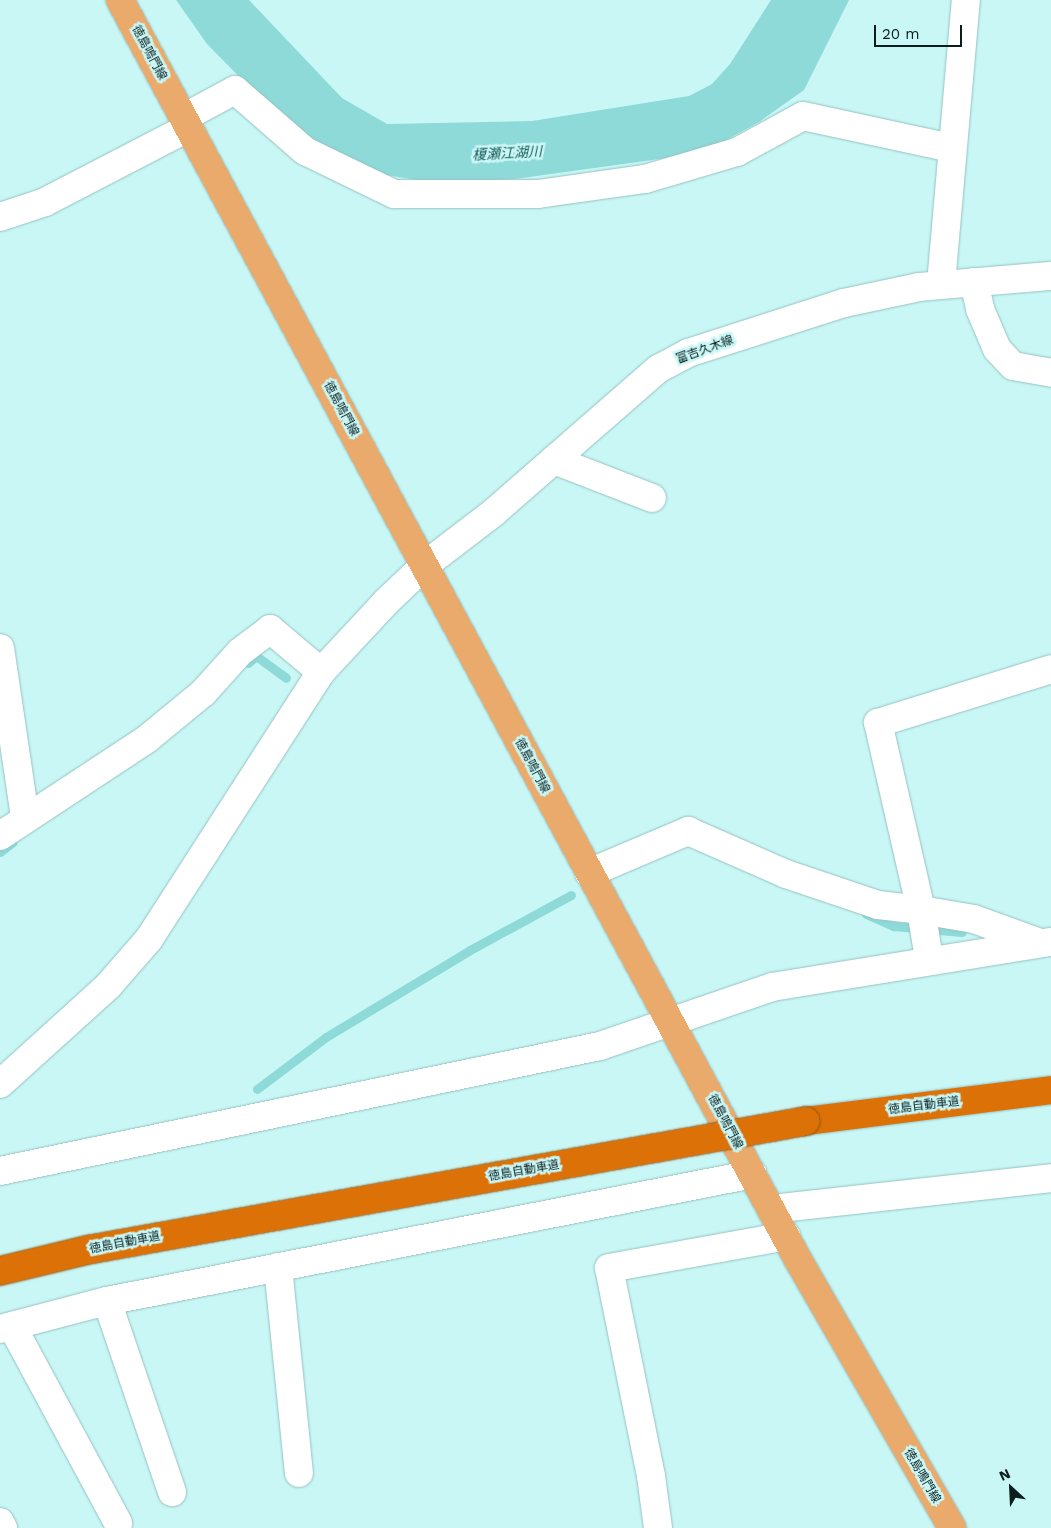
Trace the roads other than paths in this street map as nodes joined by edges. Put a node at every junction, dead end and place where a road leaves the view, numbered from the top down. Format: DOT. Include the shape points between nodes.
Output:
graph roads {
  1 [pos="966,0"];
  2 [pos="127,2"];
  3 [pos="186,123"];
  4 [pos="951,148"];
  5 [pos="0,217"];
  6 [pos="1051,276"];
  7 [pos="974,282"];
  8 [pos="941,284"];
  9 [pos="1051,373"];
  10 [pos="554,460"];
  11 [pos="652,498"];
  12 [pos="425,565"];
  13 [pos="0,648"];
  14 [pos="1051,669"];
  15 [pos="321,672"];
  16 [pos="4,708"];
  17 [pos="9,778"];
  18 [pos="25,818"];
  19 [pos="0,836"];
  20 [pos="589,873"];
  21 [pos="925,932"];
  22 [pos="1045,942"];
  23 [pos="671,1023"];
  24 [pos="0,1084"];
  25 [pos="1051,1090"];
  26 [pos="0,1171"];
  27 [pos="753,1174"];
  28 [pos="1051,1178"];
  29 [pos="772,1209"];
  30 [pos="786,1236"];
  31 [pos="278,1267"];
  32 [pos="0,1270"];
  33 [pos="107,1301"];
  34 [pos="6,1328"];
  35 [pos="299,1473"];
  36 [pos="172,1492"];
  37 [pos="0,1522"];
  38 [pos="118,1523"];
  39 [pos="4,1528"];
  40 [pos="658,1528"];
  41 [pos="952,1528"];
  1 -- 4 [label="street"];
  2 -- 3 [label="main road, 徳島鳴門線"];
  3 -- 4 [label="street" via="234,90 305,151 394,194 538,194 645,179 737,152 803,116"];
  3 -- 5 [label="street" via="45,202"];
  3 -- 12 [label="main road, 徳島鳴門線"];
  4 -- 8 [label="street"];
  6 -- 7 [label="street, 富吉久木線"];
  7 -- 8 [label="street, 富吉久木線"];
  7 -- 9 [label="street" via="980,309 997,349 1013,366"];
  8 -- 10 [label="street, 富吉久木線" via="844,304 688,353 658,369"];
  10 -- 11 [label="street"];
  10 -- 12 [label="street, 富吉久木線"];
  12 -- 15 [label="street, 富吉久木線"];
  12 -- 20 [label="main road, 徳島鳴門線"];
  13 -- 16 [label="street"];
  14 -- 21 [label="street" via="878,723"];
  15 -- 18 [label="street" via="270,629 240,652 203,693 148,739"];
  15 -- 24 [label="street, 富吉久木線" via="149,939 109,986"];
  16 -- 17 [label="street"];
  17 -- 18 [label="street"];
  18 -- 19 [label="street"];
  20 -- 21 [label="street" via="688,831 786,874 878,905"];
  20 -- 23 [label="main road, 徳島鳴門線"];
  21 -- 22 [label="street"];
  21 -- 22 [label="street" via="974,919"];
  21 -- 23 [label="street"];
  23 -- 26 [label="street" via="600,1046"];
  23 -- 27 [label="main road, 徳島鳴門線"];
  25 -- 32 [label="highway, 徳島自動車道, bridge" via="806,1121 87,1250"];
  27 -- 29 [label="main road, 徳島鳴門線"];
  27 -- 31 [label="street"];
  28 -- 29 [label="street"];
  29 -- 30 [label="main road, 徳島鳴門線"];
  30 -- 40 [label="street" via="609,1268 651,1476"];
  30 -- 41 [label="main road, 徳島鳴門線"];
  31 -- 33 [label="street"];
  31 -- 35 [label="street"];
  33 -- 34 [label="street"];
  33 -- 36 [label="street"];
  34 -- 38 [label="street"];
  37 -- 39 [label="street"];
}
